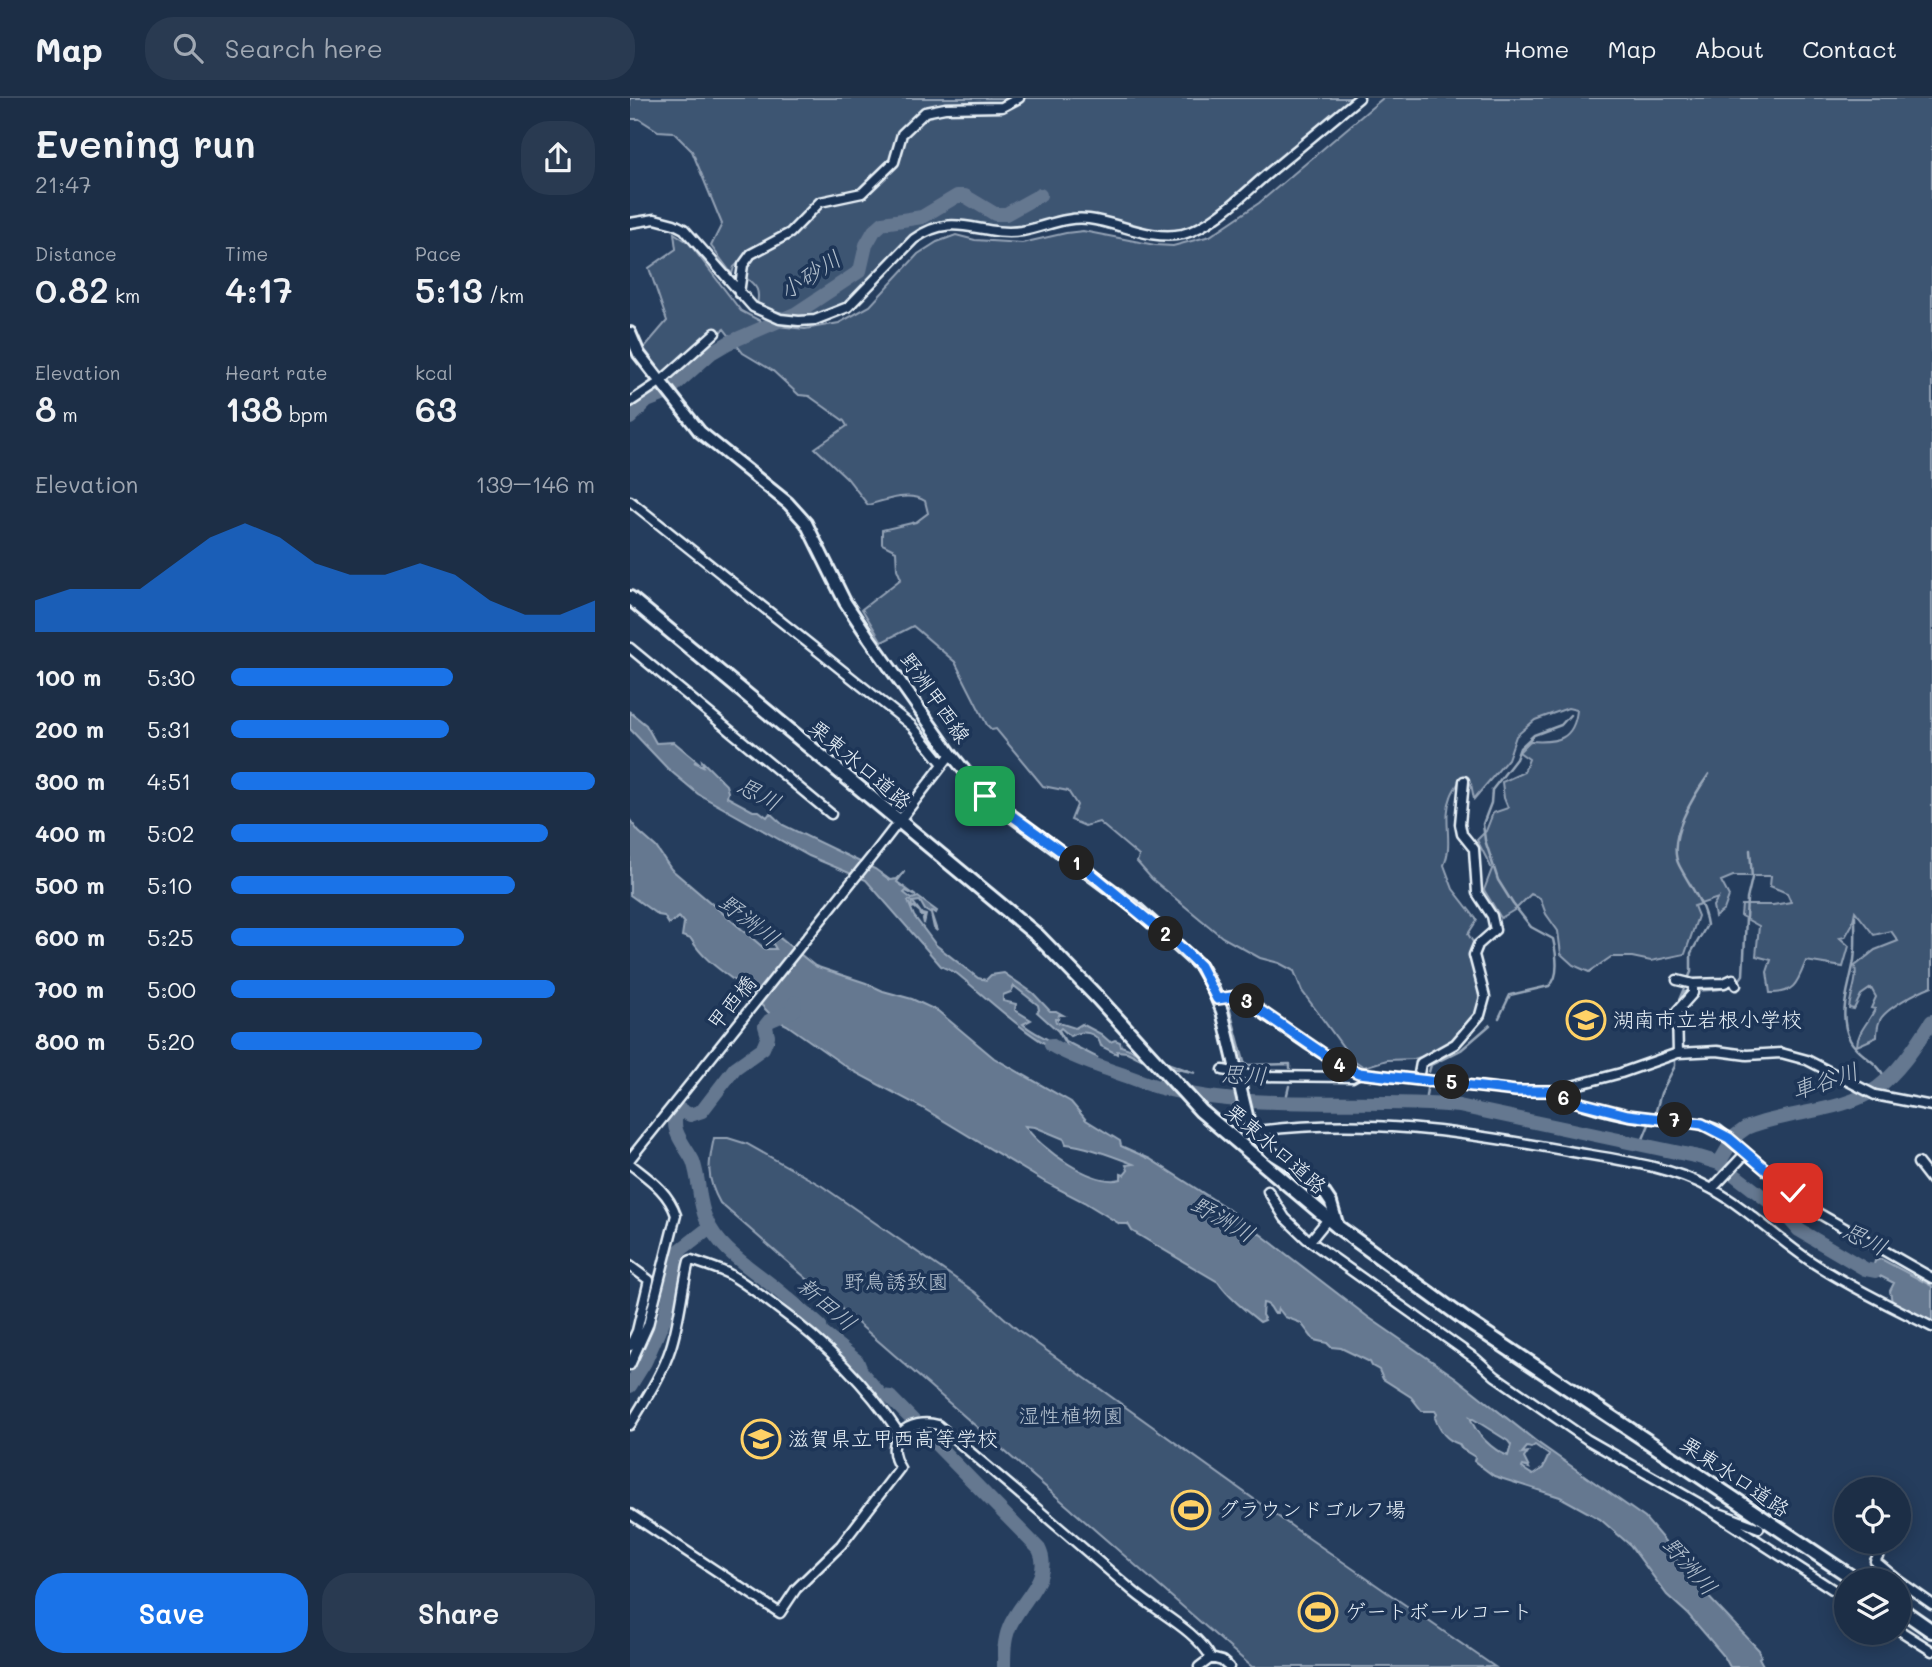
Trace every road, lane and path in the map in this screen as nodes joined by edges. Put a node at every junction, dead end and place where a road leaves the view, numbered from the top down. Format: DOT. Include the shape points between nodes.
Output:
graph roads {
  1 [pos="1019,98"];
  2 [pos="1359,98"];
  3 [pos="630,223"];
  4 [pos="739,293"];
  5 [pos="630,332"];
  6 [pos="715,333"];
  7 [pos="665,389"];
  8 [pos="630,402"];
  9 [pos="630,500"];
  10 [pos="630,598"];
  11 [pos="630,648"];
  12 [pos="933,728"];
  13 [pos="920,734"];
  14 [pos="951,754"];
  15 [pos="943,764"];
  16 [pos="1464,781"];
  17 [pos="831,814"];
  18 [pos="899,822"];
  19 [pos="1735,983"];
  20 [pos="1217,999"];
  21 [pos="1678,1053"];
  22 [pos="1223,1070"];
  23 [pos="1359,1073"];
  24 [pos="1236,1074"];
  25 [pos="1418,1079"];
  26 [pos="1553,1091"];
  27 [pos="1932,1106"];
  28 [pos="1250,1130"];
  29 [pos="1744,1153"];
  30 [pos="630,1162"];
  31 [pos="1918,1163"];
  32 [pos="1932,1181"];
  33 [pos="1712,1188"];
  34 [pos="1268,1191"];
  35 [pos="1333,1223"];
  36 [pos="1310,1241"];
  37 [pos="630,1266"];
  38 [pos="1932,1278"];
  39 [pos="1932,1327"];
  40 [pos="630,1346"];
  41 [pos="630,1365"];
  42 [pos="630,1425"];
  43 [pos="899,1433"];
  44 [pos="1707,1508"];
  45 [pos="630,1514"];
  46 [pos="1759,1528"];
  47 [pos="1879,1554"];
  48 [pos="1838,1568"];
  49 [pos="1883,1568"];
  50 [pos="1911,1589"];
  51 [pos="1834,1590"];
  52 [pos="1932,1604"];
  53 [pos="1911,1616"];
  54 [pos="1932,1631"];
  55 [pos="1911,1638"];
  56 [pos="1932,1651"];
  57 [pos="1211,1658"];
  58 [pos="1199,1667"];
  59 [pos="1229,1667"];
  1 -- 4 [label="street" via="1002,107 925,112 902,134 894,162 862,192 820,202 790,233 751,254 743,265"];
  2 -- 4 [label="street" via="1204,225 1182,234 1149,234 1090,219 1012,232 958,224 922,234 848,307 815,320 768,315"];
  3 -- 4 [label="street" via="655,219 684,229"];
  5 -- 7 [label="main road, 野洲甲西線" via="639,354"];
  6 -- 7 [label="street"];
  7 -- 8 [label="street"];
  7 -- 12 [label="main road, 野洲甲西線" via="700,432 806,523 845,602"];
  9 -- 13 [label="street"];
  10 -- 18 [label="highway, 栗東水口道路"];
  11 -- 17 [label="street"];
  12 -- 13 [label="street"];
  12 -- 14 [label="main road, 野洲甲西線"];
  13 -- 15 [label="street"];
  14 -- 15 [label="street, 甲西橋"];
  14 -- 20 [label="main road, 野洲甲西線" via="985,796 1087,870 1176,943 1200,966"];
  15 -- 18 [label="street, 甲西橋"];
  16 -- 25 [label="street" via="1462,834 1474,849 1477,893 1495,922 1495,930 1478,945 1474,956 1485,997 1480,1015 1455,1044 1421,1063"];
  18 -- 30 [label="street, 甲西橋"];
  18 -- 35 [label="highway, 栗東水口道路" via="1038,936 1219,1126"];
  19 -- 21 [label="street" via="1733,979 1688,985 1676,1011"];
  20 -- 23 [label="street" via="1239,996 1299,1039"];
  20 -- 24 [label="main road, 野洲甲西線"];
  21 -- 26 [label="street"];
  21 -- 27 [label="street" via="1795,1055 1875,1095"];
  22 -- 24 [label="street"];
  23 -- 24 [label="street" via="1352,1077"];
  23 -- 25 [label="street"];
  24 -- 28 [label="main road, 野洲甲西線"];
  25 -- 26 [label="street"];
  26 -- 29 [label="street" via="1565,1099 1628,1115 1702,1124"];
  28 -- 33 [label="street" via="1338,1125 1446,1130 1652,1167"];
  28 -- 35 [label="main road" via="1260,1144 1323,1191 1331,1203"];
  29 -- 33 [label="street"];
  29 -- 38 [label="street" via="1818,1213"];
  30 -- 41 [label="street" via="661,1189 676,1215 648,1325"];
  31 -- 32 [label="street"];
  33 -- 39 [label="street" via="1814,1264"];
  34 -- 36 [label="street" via="1285,1218"];
  35 -- 36 [label="street"];
  35 -- 48 [label="highway, 栗東水口道路" via="1470,1323"];
  36 -- 44 [label="street" via="1573,1429"];
  37 -- 40 [label="street" via="649,1280"];
  42 -- 43 [label="street" via="670,1349 691,1260 726,1272 812,1333 848,1367"];
  43 -- 45 [label="street" via="893,1448 900,1468 841,1545 796,1589 780,1613"];
  43 -- 57 [label="street" via="912,1425 938,1425"];
  44 -- 46 [label="street"];
  44 -- 51 [label="street"];
  47 -- 49 [label="street" via="1875,1561"];
  50 -- 52 [label="street"];
  53 -- 54 [label="highway"];
  55 -- 56 [label="street"];
  57 -- 58 [label="street"];
  57 -- 59 [label="street"];
}
